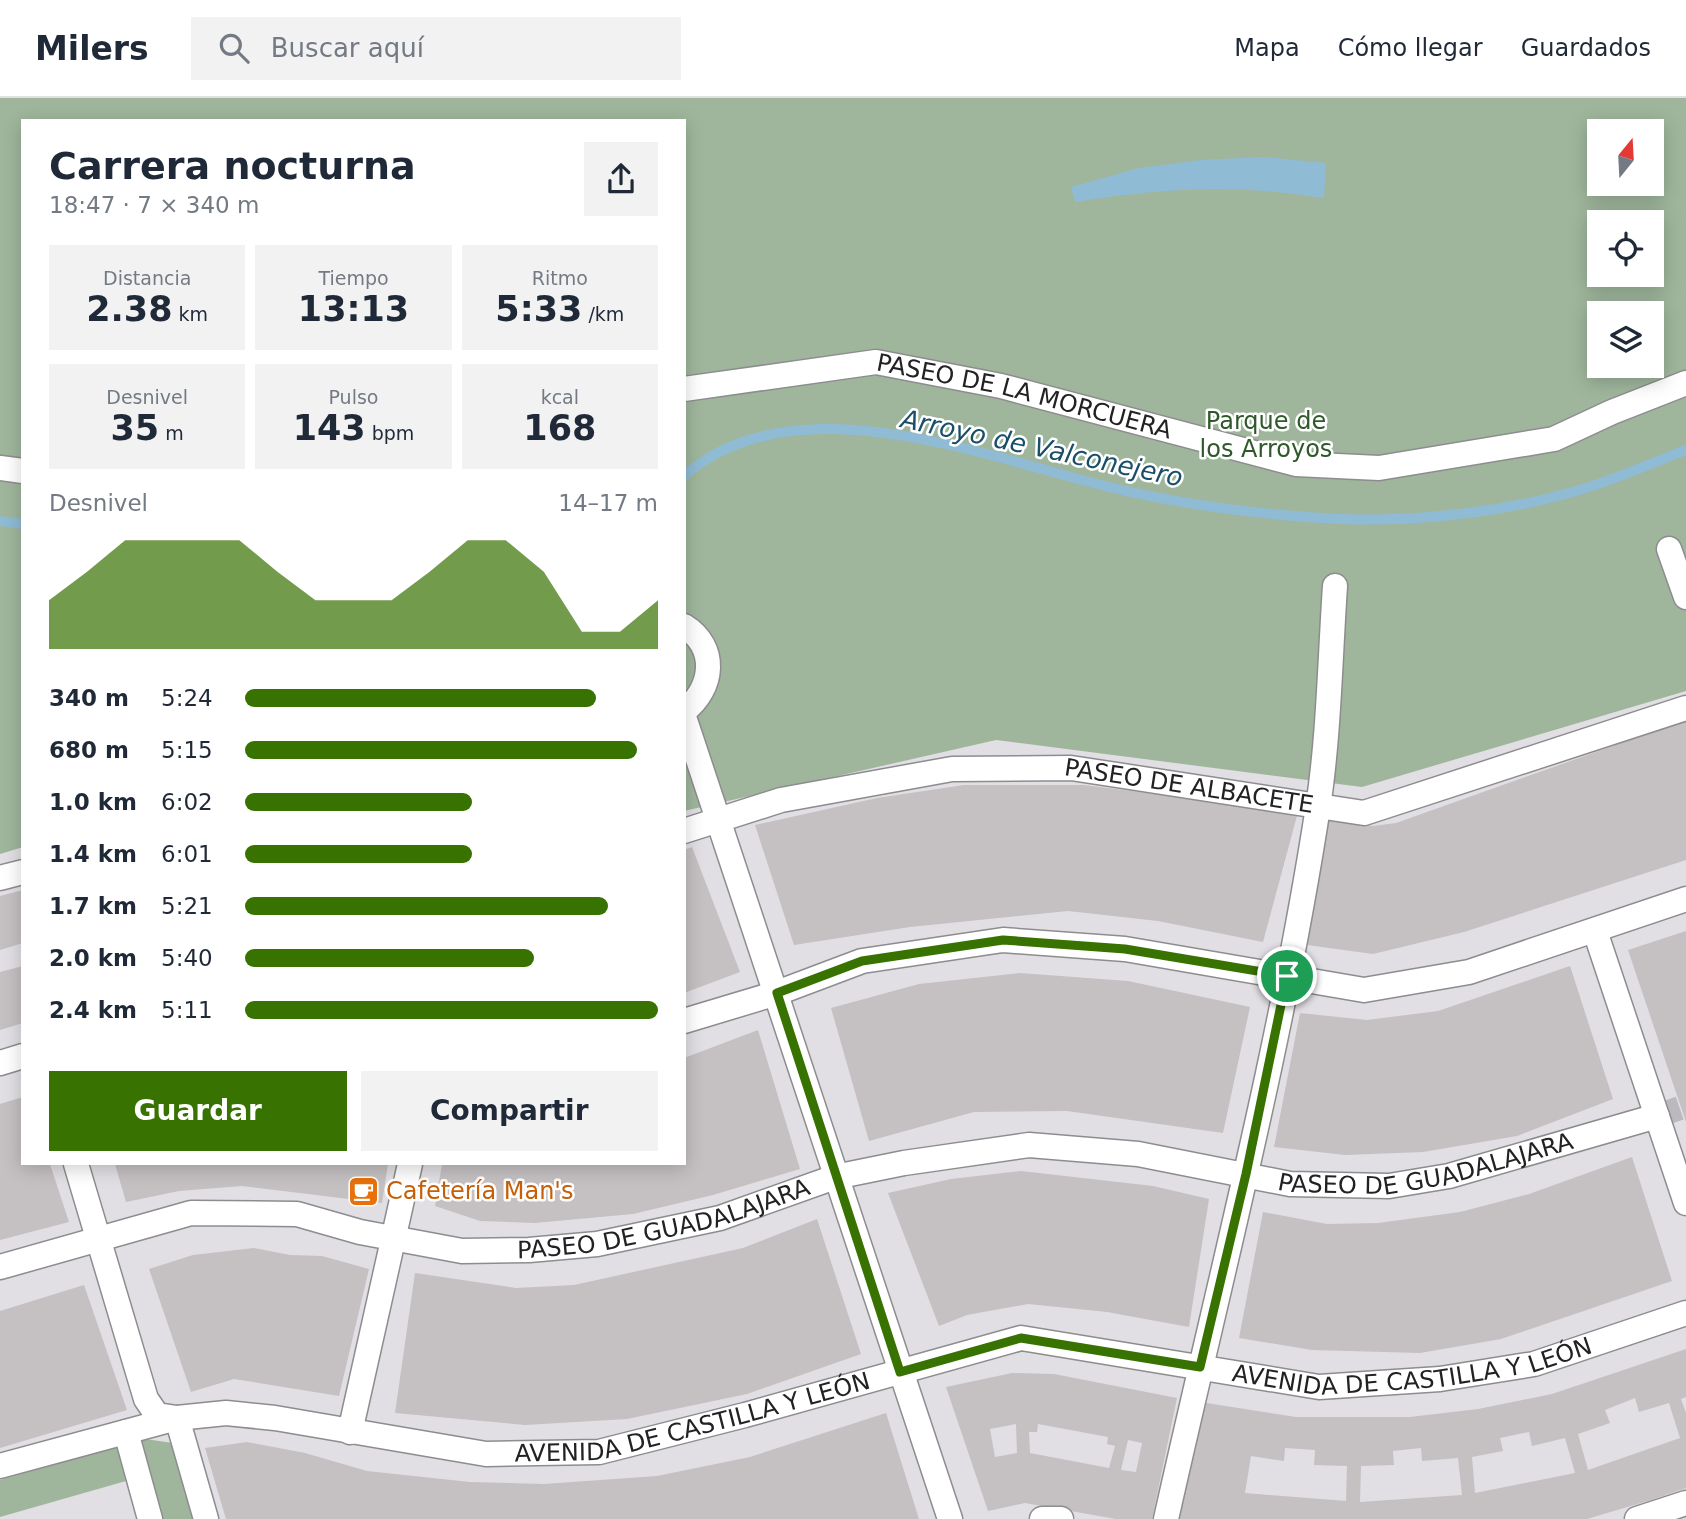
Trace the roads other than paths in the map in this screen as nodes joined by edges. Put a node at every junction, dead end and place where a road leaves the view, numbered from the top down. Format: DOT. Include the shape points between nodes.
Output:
graph roads {
  1 [pos="1686,383"];
  2 [pos="686,389"];
  3 [pos="0,468"];
  4 [pos="21,471"];
  5 [pos="1669,549"];
  6 [pos="1335,586"];
  7 [pos="1686,597"];
  8 [pos="686,628"];
  9 [pos="1686,708"];
  10 [pos="686,709"];
  11 [pos="686,722"];
  12 [pos="1318,804"];
  13 [pos="717,822"];
  14 [pos="686,830"];
  15 [pos="21,873"];
  16 [pos="0,878"];
  17 [pos="1686,899"];
  18 [pos="1595,931"];
  19 [pos="1287,976"];
  20 [pos="777,993"];
  21 [pos="686,1020"];
  22 [pos="21,1057"];
  23 [pos="0,1063"];
  24 [pos="1657,1116"];
  25 [pos="76,1165"];
  26 [pos="410,1165"];
  27 [pos="1246,1174"];
  28 [pos="835,1177"];
  29 [pos="1686,1203"];
  30 [pos="394,1238"];
  31 [pos="97,1240"];
  32 [pos="0,1267"];
  33 [pos="1686,1313"];
  34 [pos="1200,1367"];
  35 [pos="900,1372"];
  36 [pos="177,1418"];
  37 [pos="126,1432"];
  38 [pos="350,1432"];
  39 [pos="0,1466"];
  40 [pos="1686,1503"];
  41 [pos="150,1519"];
  42 [pos="206,1519"];
  43 [pos="950,1519"];
  44 [pos="1042,1519"];
  45 [pos="1061,1519"];
  46 [pos="1166,1519"];
  47 [pos="1637,1519"];
  1 -- 2 [label="street, PASEO DE LA MORCUERA" via="1554,439 1379,468 1296,464 1013,388 876,362"];
  3 -- 4 [label="street"];
  5 -- 7 [label="street"];
  6 -- 12 [label="street"];
  8 -- 10 [label="street" via="703,643 709,674 705,690"];
  9 -- 12 [label="street, PASEO DE ALBACETE" via="1364,813"];
  11 -- 13 [label="street"];
  12 -- 13 [label="street, PASEO DE ALBACETE" via="1071,768 951,769 781,800"];
  12 -- 19 [label="street"];
  13 -- 14 [label="street, PASEO DE ALBACETE"];
  13 -- 20 [label="street"];
  15 -- 16 [label="street"];
  17 -- 18 [label="street"];
  18 -- 19 [label="street" via="1469,972 1364,990"];
  18 -- 24 [label="street"];
  19 -- 20 [label="street" via="1125,949 1003,940 862,961"];
  19 -- 27 [label="street"];
  20 -- 21 [label="street"];
  20 -- 28 [label="street"];
  22 -- 23 [label="street"];
  24 -- 27 [label="street, PASEO DE GUADALAJARA" via="1449,1175 1389,1186 1290,1184"];
  24 -- 29 [label="street"];
  25 -- 31 [label="street"];
  26 -- 30 [label="street"];
  27 -- 28 [label="street, PASEO DE GUADALAJARA" via="1139,1154 1029,1145"];
  27 -- 34 [label="street"];
  28 -- 30 [label="street, PASEO DE GUADALAJARA" via="720,1218 597,1244 462,1251"];
  28 -- 35 [label="street"];
  30 -- 31 [label="street, PASEO DE GUADALAJARA" via="297,1214 191,1213"];
  30 -- 38 [label="street"];
  31 -- 32 [label="street, PASEO DE GUADALAJARA"];
  31 -- 36 [label="street" via="146,1399 157,1415"];
  33 -- 34 [label="street, AVENIDA DE CASTILLA Y LEÓN" via="1534,1364 1440,1379 1319,1387"];
  34 -- 35 [label="street, AVENIDA DE CASTILLA Y LEÓN" via="1021,1338"];
  34 -- 46 [label="street"];
  35 -- 38 [label="street, AVENIDA DE CASTILLA Y LEÓN" via="599,1452 486,1454"];
  35 -- 43 [label="street"];
  36 -- 37 [label="street, AVENIDA DE CASTILLA Y LEÓN"];
  36 -- 38 [label="street, AVENIDA DE CASTILLA Y LEÓN" via="226,1413"];
  36 -- 42 [label="street"];
  37 -- 39 [label="street, AVENIDA DE CASTILLA Y LEÓN"];
  37 -- 41 [label="street"];
  40 -- 47 [label="street"];
  44 -- 45 [label="street"];
}
